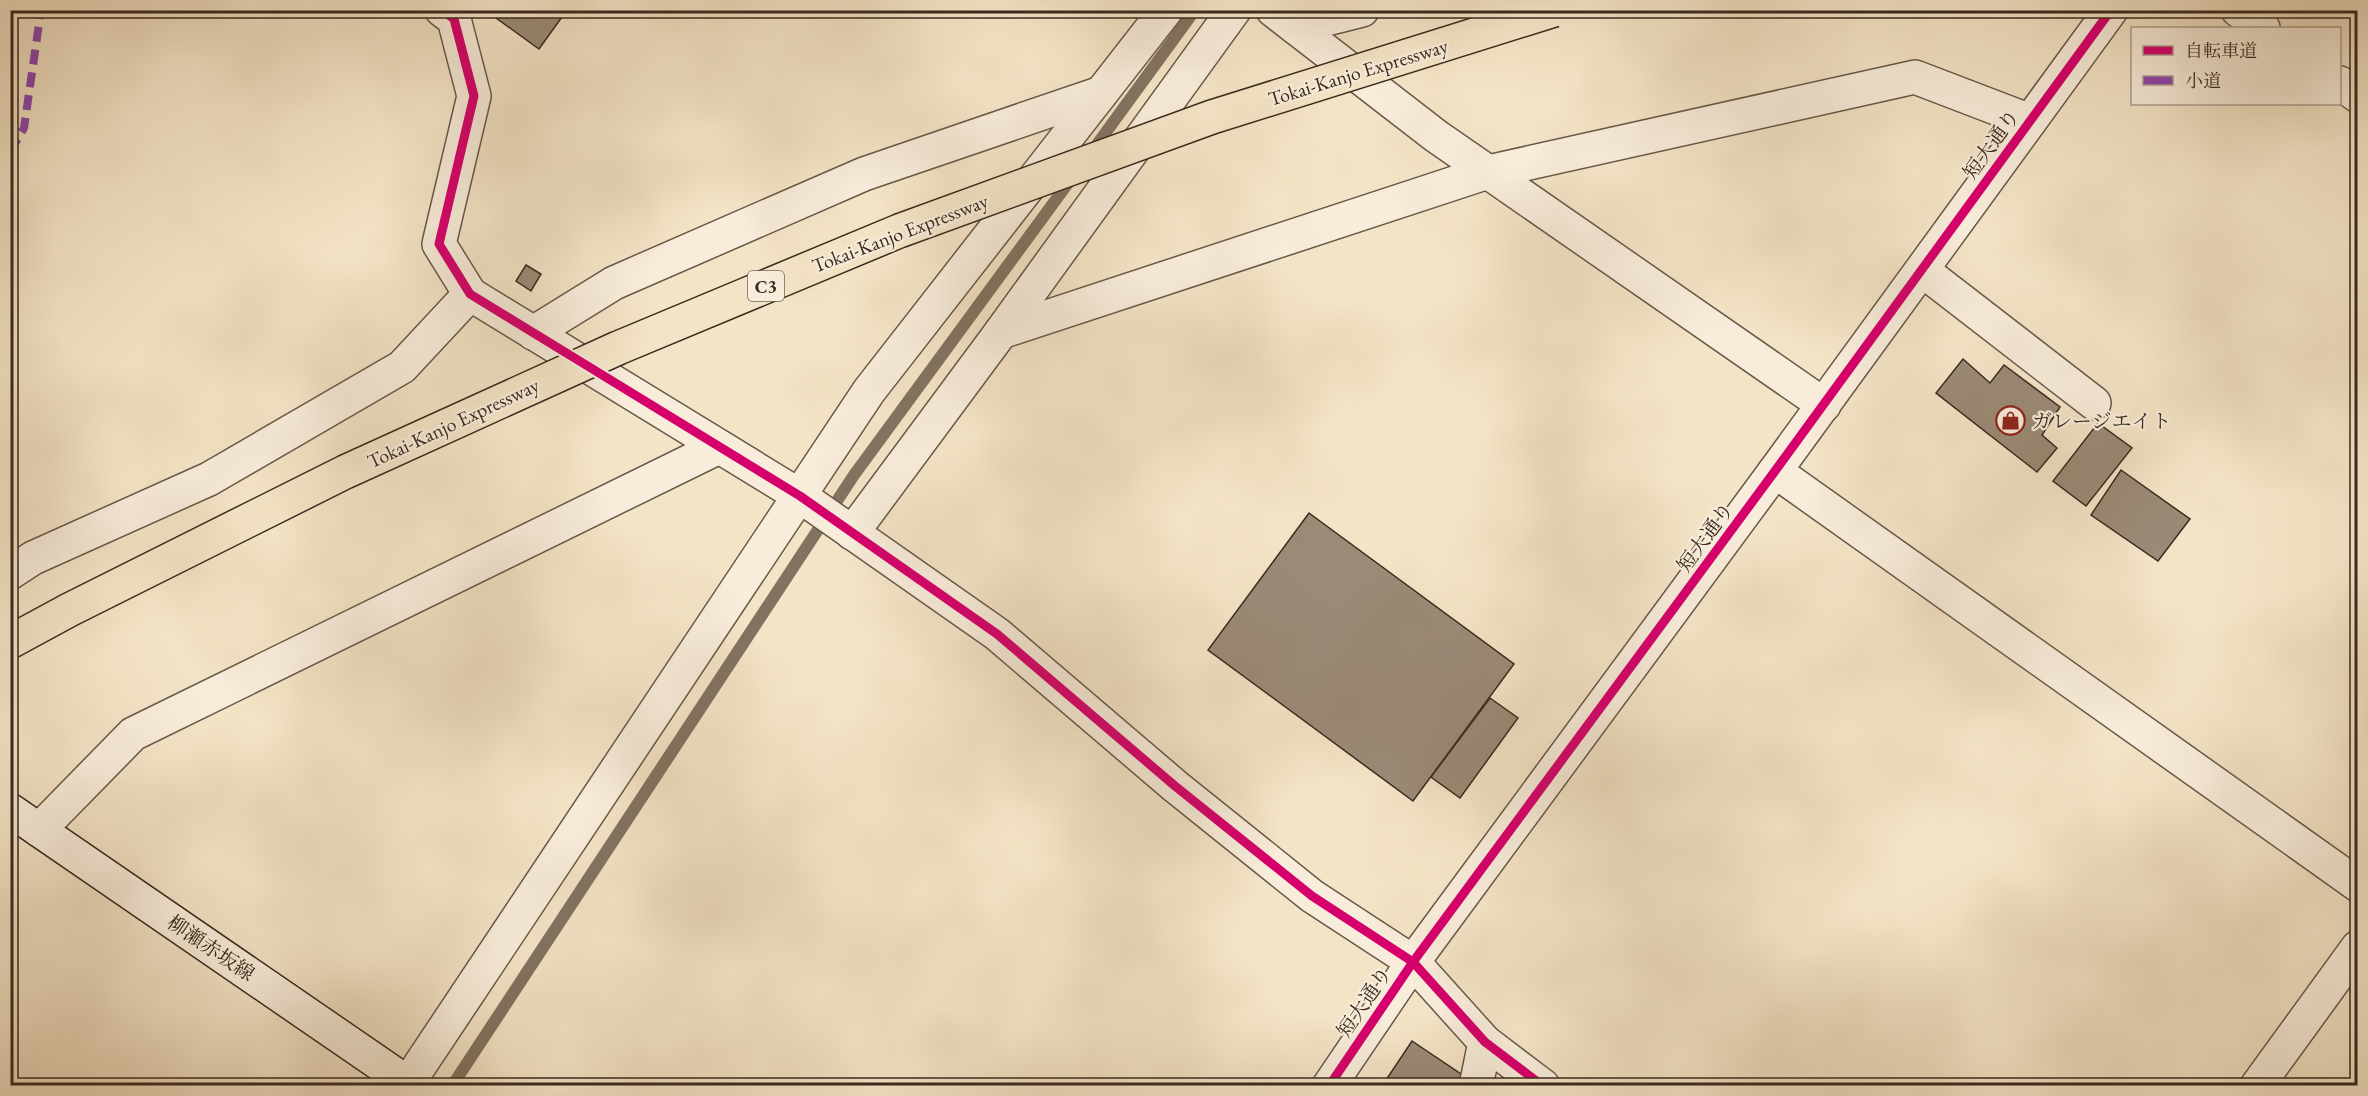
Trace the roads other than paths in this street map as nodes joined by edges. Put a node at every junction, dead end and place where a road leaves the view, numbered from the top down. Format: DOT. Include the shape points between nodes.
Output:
graph roads {
  1 [pos="442,10"];
  2 [pos="1166,10"];
  3 [pos="1234,10"];
  4 [pos="1362,10"];
  5 [pos="1554,10"];
  6 [pos="2111,10"];
  7 [pos="2238,10"];
  8 [pos="1284,19"];
  9 [pos="2262,27"];
  10 [pos="2341,84"];
  11 [pos="1101,93"];
  12 [pos="2358,96"];
  13 [pos="2030,121"];
  14 [pos="1488,172"];
  15 [pos="1922,270"];
  16 [pos="470,294"];
  17 [pos="1000,332"];
  18 [pos="533,333"];
  19 [pos="2094,404"];
  20 [pos="1824,405"];
  21 [pos="719,447"];
  22 [pos="1775,471"];
  23 [pos="806,501"];
  24 [pos="846,529"];
  25 [pos="10,573"];
  26 [pos="10,642"];
  27 [pos="10,810"];
  28 [pos="39,830"];
  29 [pos="2358,885"];
  30 [pos="2358,947"];
  31 [pos="1413,962"];
  32 [pos="1485,1042"];
  33 [pos="409,1085"];
  34 [pos="1329,1086"];
  35 [pos="1476,1086"];
  36 [pos="1544,1086"];
  37 [pos="2256,1086"];
  1 -- 16 [label="street" via="454,20 474,96 440,244"];
  2 -- 11 [label="street"];
  3 -- 17 [label="street"];
  4 -- 8 [label="street"];
  5 -- 26 [label="highway, Tokai-Kanjo Expressway / C3, bridge" via="1212,117 899,231 618,348 345,472"];
  6 -- 13 [label="street, 短大通り"];
  7 -- 9 [label="street"];
  8 -- 14 [label="street"];
  10 -- 12 [label="street"];
  11 -- 18 [label="street" via="864,174 614,283"];
  11 -- 23 [label="street" via="869,391"];
  13 -- 14 [label="street" via="1915,77"];
  13 -- 15 [label="street, 短大通り"];
  14 -- 17 [label="street"];
  14 -- 20 [label="street"];
  15 -- 19 [label="street"];
  15 -- 20 [label="street, 短大通り"];
  16 -- 18 [label="street"];
  16 -- 25 [label="street" via="402,367 209,479 33,558"];
  17 -- 24 [label="street"];
  18 -- 21 [label="street"];
  20 -- 22 [label="street, 短大通り"];
  21 -- 23 [label="street"];
  21 -- 28 [label="street" via="133,734"];
  22 -- 29 [label="street"];
  22 -- 31 [label="street, 短大通り"];
  23 -- 24 [label="street"];
  23 -- 33 [label="street"];
  24 -- 31 [label="street" via="997,634 1175,786 1312,896"];
  27 -- 28 [label="street, 柳瀬赤坂線"];
  28 -- 33 [label="street, 柳瀬赤坂線"];
  30 -- 37 [label="street"];
  31 -- 32 [label="street"];
  31 -- 34 [label="street, 短大通り"];
  32 -- 35 [label="street"];
  32 -- 36 [label="street"];
}
